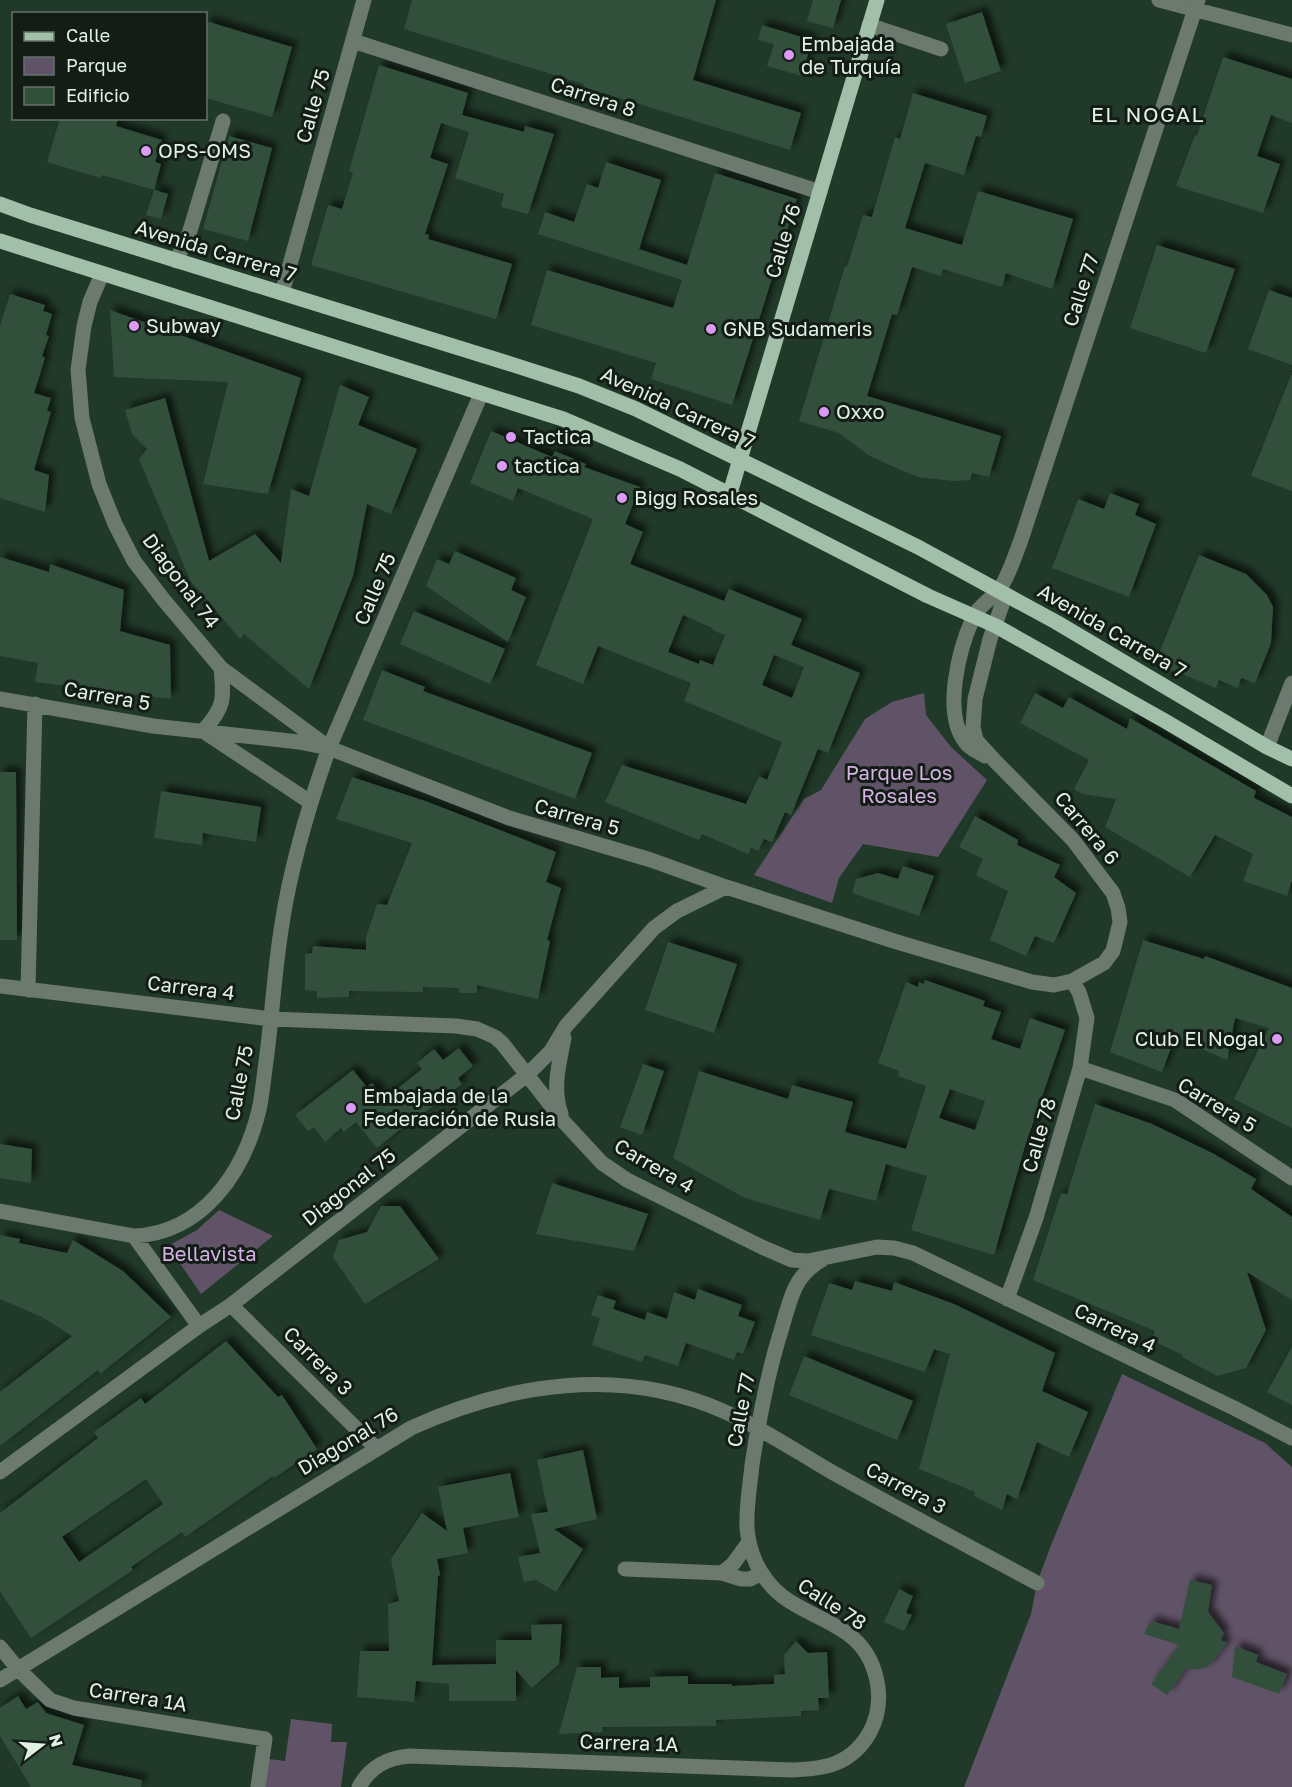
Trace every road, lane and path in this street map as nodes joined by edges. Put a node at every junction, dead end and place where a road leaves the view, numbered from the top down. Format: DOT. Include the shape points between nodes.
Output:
graph roads {
  1 [pos="364,0"];
  2 [pos="877,0"];
  3 [pos="1159,0"];
  4 [pos="1196,5"];
  5 [pos="869,25"];
  6 [pos="1292,35"];
  7 [pos="353,41"];
  8 [pos="941,49"];
  9 [pos="223,121"];
  10 [pos="820,192"];
  11 [pos="0,204"];
  12 [pos="0,241"];
  13 [pos="176,261"];
  14 [pos="102,274"];
  15 [pos="282,293"];
  16 [pos="481,394"];
  17 [pos="740,460"];
  18 [pos="730,493"];
  19 [pos="999,591"];
  20 [pos="974,616"];
  21 [pos="996,626"];
  22 [pos="221,668"];
  23 [pos="1292,683"];
  24 [pos="0,699"];
  25 [pos="35,704"];
  26 [pos="203,731"];
  27 [pos="1267,747"];
  28 [pos="329,748"];
  29 [pos="1292,759"];
  30 [pos="996,762"];
  31 [pos="1292,796"];
  32 [pos="310,802"];
  33 [pos="726,888"];
  34 [pos="1117,936"];
  35 [pos="1072,981"];
  36 [pos="0,986"];
  37 [pos="28,990"];
  38 [pos="271,1019"];
  39 [pos="566,1026"];
  40 [pos="1080,1068"];
  41 [pos="528,1074"];
  42 [pos="564,1122"];
  43 [pos="1292,1178"];
  44 [pos="0,1211"];
  45 [pos="134,1236"];
  46 [pos="781,1256"];
  47 [pos="825,1257"];
  48 [pos="795,1288"];
  49 [pos="1007,1299"];
  50 [pos="231,1305"];
  51 [pos="199,1326"];
  52 [pos="758,1428"];
  53 [pos="1292,1438"];
  54 [pos="376,1448"];
  55 [pos="0,1472"];
  56 [pos="749,1542"];
  57 [pos="624,1569"];
  58 [pos="722,1573"];
  59 [pos="762,1573"];
  60 [pos="1037,1583"];
  61 [pos="0,1647"];
  62 [pos="18,1669"];
  63 [pos="0,1680"];
  64 [pos="865,1739"];
  65 [pos="258,1787"];
  66 [pos="359,1787"];
  1 -- 7 [label="street, Calle 75"];
  2 -- 5 [label="main road, Calle 76"];
  3 -- 4 [label="street"];
  4 -- 6 [label="street"];
  4 -- 19 [label="street, Calle 77" via="1021,540"];
  5 -- 8 [label="street"];
  5 -- 10 [label="main road, Calle 76"];
  7 -- 10 [label="street, Carrera 8"];
  7 -- 15 [label="street, Calle 75"];
  9 -- 13 [label="street" via="189,234"];
  10 -- 17 [label="main road, Calle 76"];
  11 -- 13 [label="main road, Avenida Carrera 7"];
  12 -- 14 [label="main road"];
  13 -- 15 [label="main road, Avenida Carrera 7"];
  14 -- 16 [label="main road"];
  14 -- 22 [label="street, Diagonal 74" via="90,302 78,370 82,418 99,484 134,561"];
  15 -- 17 [label="main road, Avenida Carrera 7" via="579,386"];
  16 -- 18 [label="main road" via="584,428"];
  16 -- 28 [label="street, Calle 75"];
  17 -- 18 [label="main road, Calle 76"];
  17 -- 19 [label="main road, Avenida Carrera 7"];
  18 -- 20 [label="main road"];
  19 -- 20 [label="street, Calle 77"];
  19 -- 21 [label="street, Calle 77" via="1002,605"];
  19 -- 27 [label="main road, Avenida Carrera 7"];
  20 -- 21 [label="main road"];
  20 -- 30 [label="street, Calle 77" via="962,648 955,717 967,745"];
  21 -- 30 [label="street, Calle 77" via="975,699 973,727 976,740"];
  21 -- 31 [label="main road"];
  22 -- 26 [label="street" via="222,703 217,716"];
  22 -- 28 [label="street, Diagonal 74"];
  23 -- 27 [label="street"];
  24 -- 25 [label="street, Carrera 5"];
  25 -- 26 [label="street, Carrera 5"];
  25 -- 37 [label="street"];
  26 -- 28 [label="street, Carrera 5"];
  26 -- 32 [label="street"];
  27 -- 29 [label="main road, Avenida Carrera 7"];
  28 -- 32 [label="street, Calle 75"];
  28 -- 33 [label="street, Carrera 5" via="509,818 651,860"];
  30 -- 34 [label="street, Carrera 6" via="1073,840 1113,893 1120,922"];
  32 -- 38 [label="street, Calle 75" via="282,924"];
  33 -- 35 [label="street, Carrera 5" via="1032,982 1054,985"];
  33 -- 39 [label="street, Diagonal 75" via="677,911 654,928"];
  34 -- 35 [label="street, Carrera 5" via="1104,963"];
  35 -- 40 [label="street, Calle 78" via="1087,1018"];
  36 -- 37 [label="street, Carrera 4"];
  37 -- 38 [label="street, Carrera 4"];
  38 -- 41 [label="street, Carrera 4" via="477,1029 502,1043"];
  38 -- 45 [label="street, Calle 75" via="259,1110 242,1160 217,1197 193,1217 168,1231"];
  39 -- 41 [label="street, Diagonal 75" via="551,1051"];
  39 -- 42 [label="street" via="556,1078 556,1095"];
  40 -- 43 [label="street, Carrera 5" via="1175,1100"];
  40 -- 49 [label="street, Calle 78" via="1036,1218"];
  41 -- 42 [label="street, Carrera 4"];
  41 -- 50 [label="street, Diagonal 75"];
  42 -- 46 [label="street, Carrera 4" via="602,1163 627,1180"];
  44 -- 45 [label="street"];
  45 -- 51 [label="street"];
  46 -- 47 [label="street, Carrera 4" via="808,1261"];
  46 -- 48 [label="street" via="791,1271"];
  47 -- 48 [label="street, Calle 77" via="802,1275"];
  47 -- 49 [label="street, Carrera 4" via="877,1247 894,1248 913,1253"];
  48 -- 52 [label="street, Calle 77" via="774,1353"];
  49 -- 53 [label="street, Carrera 4"];
  50 -- 51 [label="street, Diagonal 75"];
  50 -- 54 [label="street, Carrera 3"];
  51 -- 55 [label="street, Diagonal 75"];
  52 -- 54 [label="street, Diagonal 76" via="722,1410 644,1388 564,1384 447,1411"];
  52 -- 56 [label="street, Calle 77" via="747,1514"];
  52 -- 60 [label="street, Carrera 3"];
  54 -- 62 [label="street, Diagonal 76"];
  56 -- 58 [label="street"];
  56 -- 59 [label="street, Calle 78"];
  57 -- 58 [label="street"];
  58 -- 59 [label="street" via="741,1579"];
  59 -- 64 [label="street, Calle 78" via="781,1596 849,1635 865,1651 879,1692 878,1709"];
  61 -- 62 [label="street, Carrera 1A"];
  62 -- 63 [label="street, Diagonal 76"];
  62 -- 65 [label="street, Carrera 1A" via="50,1700 74,1708 265,1739"];
  64 -- 66 [label="street, Carrera 1A" via="839,1762 819,1769 409,1756 383,1762"];
}
